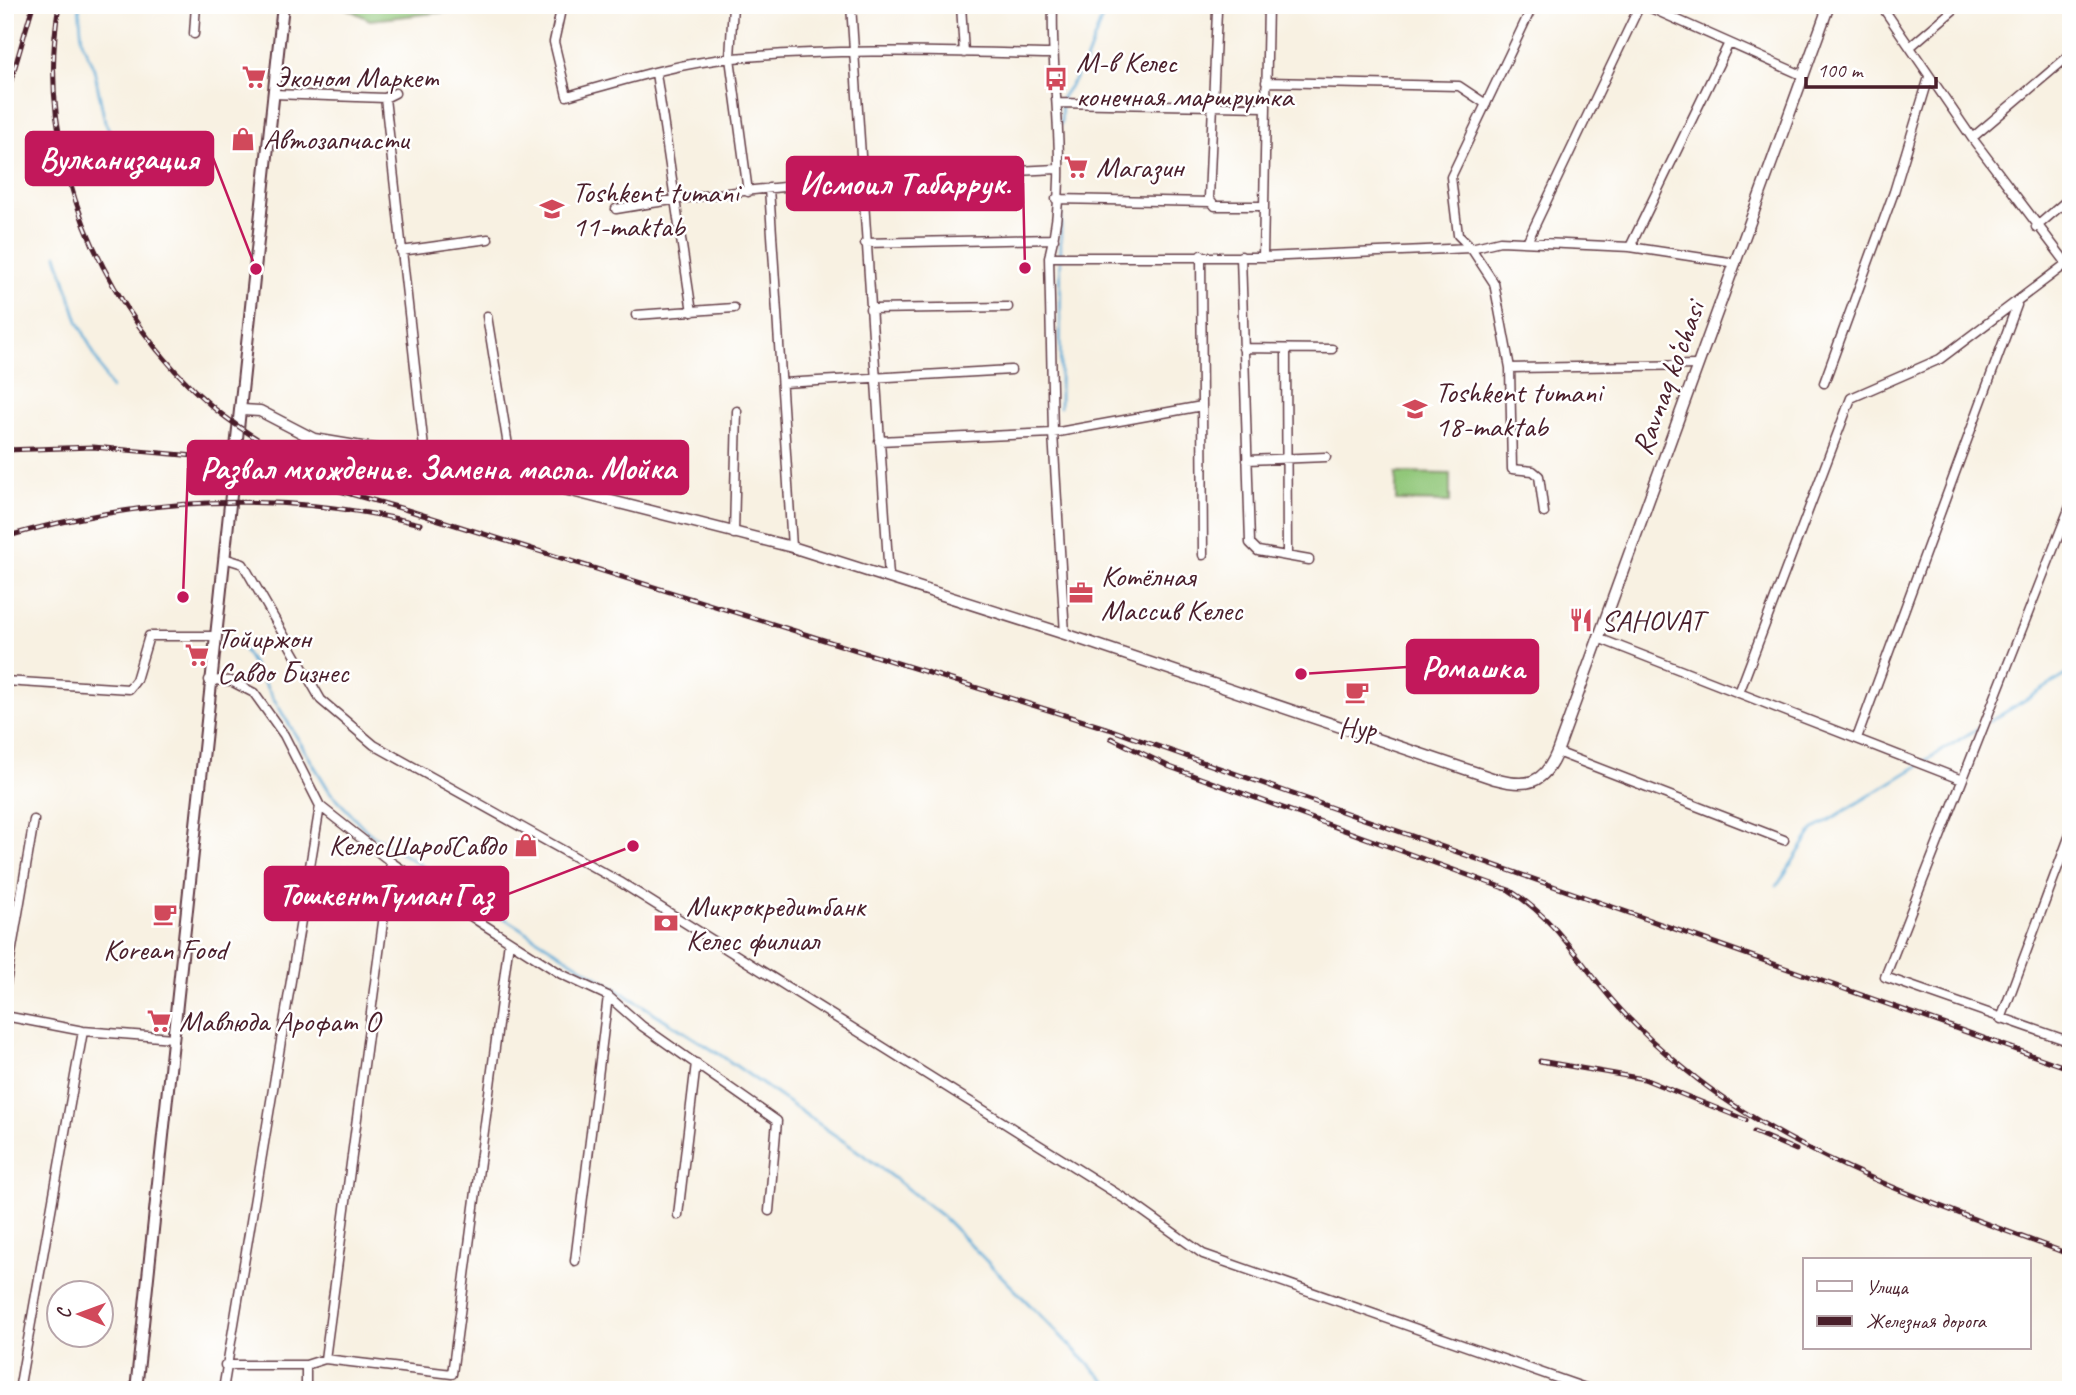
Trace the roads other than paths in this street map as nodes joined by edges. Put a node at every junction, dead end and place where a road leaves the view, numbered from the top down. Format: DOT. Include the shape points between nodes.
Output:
graph roads {
  1 [pos="196,5"];
  2 [pos="283,5"];
  3 [pos="562,5"];
  4 [pos="733,5"];
  5 [pos="851,5"];
  6 [pos="961,5"];
  7 [pos="1053,5"];
  8 [pos="1268,5"];
  9 [pos="1533,5"];
  10 [pos="1642,5"];
  11 [pos="1829,5"];
  12 [pos="1881,5"];
  13 [pos="1959,5"];
  14 [pos="1217,10"];
  15 [pos="194,34"];
  16 [pos="1729,43"];
  17 [pos="1910,47"];
  18 [pos="854,51"];
  19 [pos="964,53"];
  20 [pos="1051,54"];
  21 [pos="2071,54"];
  22 [pos="730,58"];
  23 [pos="656,73"];
  24 [pos="1804,76"];
  25 [pos="1929,78"];
  26 [pos="1266,82"];
  27 [pos="395,93"];
  28 [pos="273,94"];
  29 [pos="385,98"];
  30 [pos="1057,103"];
  31 [pos="1486,104"];
  32 [pos="1265,107"];
  33 [pos="1211,108"];
  34 [pos="1972,138"];
  35 [pos="1058,169"];
  36 [pos="862,178"];
  37 [pos="769,188"];
  38 [pos="748,191"];
  39 [pos="2071,197"];
  40 [pos="676,199"];
  41 [pos="1056,199"];
  42 [pos="1210,202"];
  43 [pos="1264,206"];
  44 [pos="616,209"];
  45 [pos="2036,227"];
  46 [pos="488,239"];
  47 [pos="1054,239"];
  48 [pos="1527,242"];
  49 [pos="865,243"];
  50 [pos="1630,247"];
  51 [pos="1471,248"];
  52 [pos="401,251"];
  53 [pos="1201,255"];
  54 [pos="1049,257"];
  55 [pos="1241,257"];
  56 [pos="1263,257"];
  57 [pos="1736,263"];
  58 [pos="2068,267"];
  59 [pos="2018,303"];
  60 [pos="1008,307"];
  61 [pos="734,308"];
  62 [pos="870,309"];
  63 [pos="692,312"];
  64 [pos="636,315"];
  65 [pos="487,316"];
  66 [pos="1243,348"];
  67 [pos="1286,349"];
  68 [pos="1332,349"];
  69 [pos="1698,365"];
  70 [pos="1510,368"];
  71 [pos="1012,370"];
  72 [pos="875,376"];
  73 [pos="783,383"];
  74 [pos="1824,383"];
  75 [pos="1202,406"];
  76 [pos="242,410"];
  77 [pos="737,411"];
  78 [pos="1053,433"];
  79 [pos="879,441"];
  80 [pos="425,457"];
  81 [pos="1326,457"];
  82 [pos="1289,459"];
  83 [pos="1247,460"];
  84 [pos="508,474"];
  85 [pos="2071,504"];
  86 [pos="1544,513"];
  87 [pos="734,534"];
  88 [pos="792,547"];
  89 [pos="1203,555"];
  90 [pos="1287,556"];
  91 [pos="224,558"];
  92 [pos="1309,560"];
  93 [pos="889,577"];
  94 [pos="1065,634"];
  95 [pos="216,636"];
  96 [pos="1598,638"];
  97 [pos="209,680"];
  98 [pos="5,681"];
  99 [pos="1739,693"];
  100 [pos="1857,738"];
  101 [pos="1557,752"];
  102 [pos="1962,779"];
  103 [pos="320,806"];
  104 [pos="34,820"];
  105 [pos="2071,832"];
  106 [pos="1784,840"];
  107 [pos="391,862"];
  108 [pos="509,941"];
  109 [pos="5,989"];
  110 [pos="608,996"];
  111 [pos="5,1016"];
  112 [pos="2001,1019"];
  113 [pos="83,1031"];
  114 [pos="173,1038"];
  115 [pos="2071,1042"];
  116 [pos="696,1063"];
  117 [pos="769,1211"];
  118 [pos="678,1215"];
  119 [pos="575,1261"];
  120 [pos="325,1359"];
  121 [pos="225,1365"];
  122 [pos="306,1365"];
  123 [pos="19,1390"];
  124 [pos="136,1390"];
  125 [pos="223,1390"];
  126 [pos="306,1390"];
  127 [pos="1591,1390"];
  1 -- 15 [label="street"];
  2 -- 28 [label="main road"];
  3 -- 23 [label="street" via="554,42 568,96"];
  4 -- 22 [label="street"];
  5 -- 18 [label="street"];
  6 -- 19 [label="street"];
  7 -- 20 [label="street"];
  8 -- 26 [label="street"];
  9 -- 31 [label="street"];
  10 -- 16 [label="street"];
  10 -- 48 [label="street"];
  11 -- 24 [label="street, Ravnaq ko‘chasi"];
  12 -- 17 [label="street"];
  13 -- 17 [label="street"];
  14 -- 33 [label="street"];
  16 -- 24 [label="street"];
  16 -- 50 [label="street"];
  17 -- 25 [label="street"];
  18 -- 19 [label="street"];
  18 -- 22 [label="street"];
  18 -- 36 [label="street"];
  19 -- 20 [label="street"];
  20 -- 30 [label="street"];
  21 -- 34 [label="street"];
  22 -- 23 [label="street"];
  22 -- 38 [label="street"];
  23 -- 40 [label="street"];
  24 -- 57 [label="street, Ravnaq ko‘chasi"];
  25 -- 34 [label="street"];
  25 -- 74 [label="street" via="1894,192"];
  26 -- 31 [label="street" via="1460,86"];
  26 -- 32 [label="street"];
  27 -- 29 [label="street"];
  28 -- 29 [label="street"];
  28 -- 76 [label="main road"];
  29 -- 52 [label="street"];
  30 -- 33 [label="street"];
  30 -- 35 [label="street"];
  31 -- 51 [label="street" via="1451,177 1458,236"];
  32 -- 33 [label="street"];
  32 -- 43 [label="street"];
  33 -- 42 [label="street"];
  34 -- 45 [label="street"];
  35 -- 36 [label="street"];
  35 -- 41 [label="street"];
  36 -- 37 [label="street"];
  36 -- 49 [label="street"];
  37 -- 38 [label="street"];
  37 -- 73 [label="street"];
  38 -- 40 [label="street"];
  39 -- 45 [label="street"];
  40 -- 44 [label="street"];
  40 -- 63 [label="street"];
  41 -- 42 [label="street"];
  41 -- 47 [label="street"];
  42 -- 43 [label="street" via="1215,206"];
  43 -- 56 [label="street"];
  45 -- 58 [label="street"];
  46 -- 52 [label="street"];
  47 -- 49 [label="street"];
  47 -- 54 [label="street"];
  48 -- 50 [label="street"];
  48 -- 51 [label="street" via="1500,241"];
  49 -- 62 [label="street"];
  50 -- 57 [label="street"];
  51 -- 56 [label="street"];
  51 -- 70 [label="street" via="1494,284"];
  52 -- 80 [label="street"];
  53 -- 54 [label="street"];
  53 -- 55 [label="street"];
  53 -- 75 [label="street"];
  54 -- 78 [label="street"];
  55 -- 56 [label="street"];
  55 -- 66 [label="street"];
  57 -- 69 [label="street, Ravnaq ko‘chasi"];
  58 -- 59 [label="street"];
  59 -- 99 [label="street" via="1940,359 1851,398"];
  59 -- 100 [label="street"];
  60 -- 62 [label="street"];
  61 -- 63 [label="street"];
  62 -- 72 [label="street"];
  63 -- 64 [label="street"];
  65 -- 84 [label="street" via="511,464"];
  66 -- 67 [label="street"];
  66 -- 83 [label="street"];
  67 -- 68 [label="street"];
  67 -- 82 [label="street"];
  69 -- 70 [label="street"];
  69 -- 96 [label="street, Ravnaq ko‘chasi"];
  70 -- 86 [label="street" via="1512,469 1539,476"];
  71 -- 72 [label="street"];
  72 -- 73 [label="street"];
  72 -- 79 [label="street"];
  73 -- 88 [label="street"];
  75 -- 78 [label="street"];
  75 -- 89 [label="street"];
  76 -- 80 [label="street" via="260,411 314,439"];
  76 -- 91 [label="main road"];
  77 -- 87 [label="street"];
  78 -- 79 [label="street"];
  78 -- 94 [label="street"];
  79 -- 93 [label="street"];
  80 -- 84 [label="street"];
  81 -- 82 [label="street"];
  82 -- 83 [label="street"];
  82 -- 90 [label="street"];
  83 -- 90 [label="street" via="1250,543 1258,551"];
  84 -- 87 [label="street"];
  85 -- 102 [label="street"];
  87 -- 88 [label="street"];
  88 -- 93 [label="street"];
  90 -- 92 [label="street"];
  91 -- 95 [label="main road"];
  91 -- 127 [label="street" via="243,564 321,700 374,745 620,882 1133,1204 1203,1254"];
  93 -- 94 [label="street"];
  94 -- 101 [label="street, Ravnaq ko‘chasi" via="1494,779 1530,782 1546,774"];
  95 -- 97 [label="main road"];
  95 -- 98 [label="street" via="149,636 129,689"];
  96 -- 99 [label="street"];
  96 -- 101 [label="street, Ravnaq ko‘chasi"];
  97 -- 103 [label="street" via="231,681 254,694 284,736"];
  97 -- 114 [label="main road"];
  99 -- 100 [label="street"];
  100 -- 102 [label="street"];
  101 -- 106 [label="street"];
  102 -- 112 [label="street" via="1885,977"];
  103 -- 107 [label="street"];
  103 -- 121 [label="street"];
  104 -- 109 [label="street"];
  105 -- 112 [label="street"];
  107 -- 108 [label="street"];
  107 -- 120 [label="street"];
  108 -- 110 [label="street" via="561,975"];
  108 -- 120 [label="street" via="452,1374"];
  110 -- 116 [label="street"];
  110 -- 119 [label="street"];
  111 -- 113 [label="street"];
  112 -- 115 [label="street"];
  113 -- 114 [label="street"];
  113 -- 123 [label="street"];
  114 -- 124 [label="main road"];
  116 -- 117 [label="street" via="776,1121"];
  116 -- 118 [label="street"];
  120 -- 122 [label="street"];
  121 -- 122 [label="street"];
  121 -- 125 [label="street"];
  122 -- 126 [label="street"];
}
